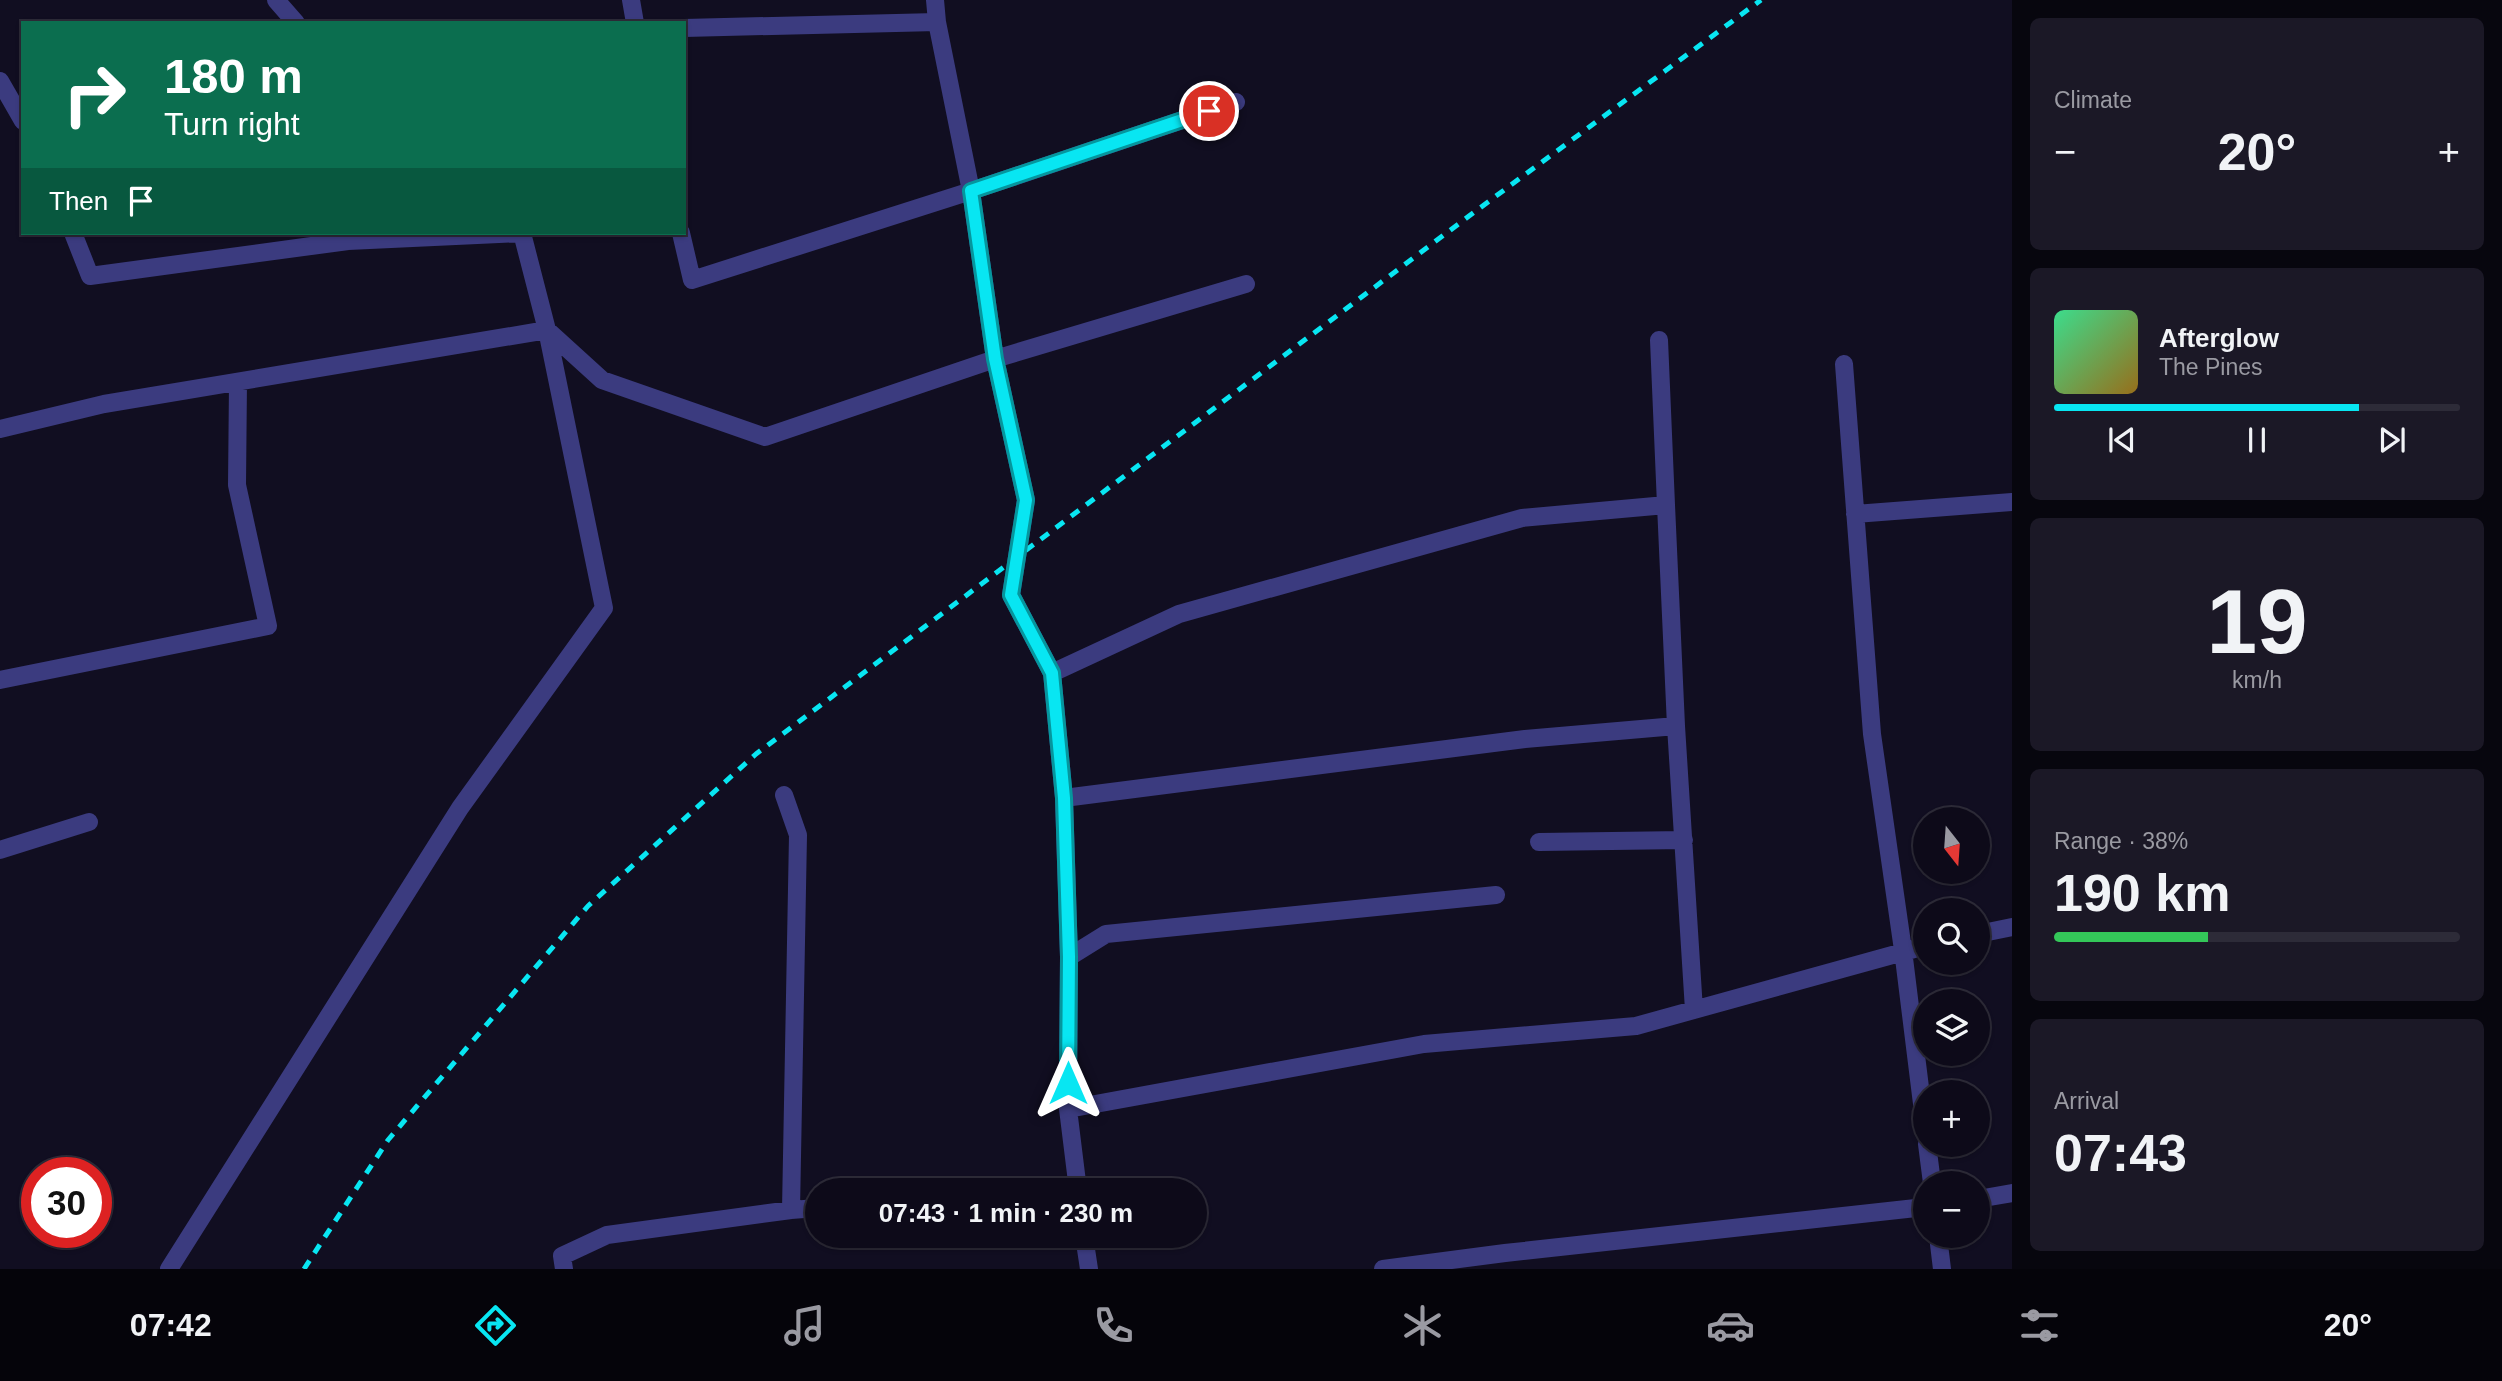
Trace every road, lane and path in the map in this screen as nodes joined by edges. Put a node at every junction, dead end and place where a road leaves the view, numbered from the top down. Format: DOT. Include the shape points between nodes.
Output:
graph roads {
  1 [pos="276,0"];
  2 [pos="631,0"];
  3 [pos="935,0"];
  4 [pos="294,21"];
  5 [pos="635,21"];
  6 [pos="937,22"];
  7 [pos="686,28"];
  8 [pos="0,81"];
  9 [pos="1236,102"];
  10 [pos="21,118"];
  11 [pos="971,191"];
  12 [pos="74,235"];
  13 [pos="478,235"];
  14 [pos="523,235"];
  15 [pos="681,235"];
  16 [pos="1246,284"];
  17 [pos="547,330"];
  18 [pos="1659,340"];
  19 [pos="995,359"];
  20 [pos="1844,364"];
  21 [pos="238,382"];
  22 [pos="0,429"];
  23 [pos="2012,502"];
  24 [pos="1666,505"];
  25 [pos="1855,513"];
  26 [pos="1052,673"];
  27 [pos="0,680"];
  28 [pos="1676,726"];
  29 [pos="784,795"];
  30 [pos="1064,798"];
  31 [pos="89,822"];
  32 [pos="1684,840"];
  33 [pos="1539,842"];
  34 [pos="0,850"];
  35 [pos="1496,895"];
  36 [pos="2012,927"];
  37 [pos="1990,932"];
  38 [pos="1913,948"];
  39 [pos="1903,950"];
  40 [pos="1069,957"];
  41 [pos="1694,1010"];
  42 [pos="1919,1080"];
  43 [pos="1068,1109"];
  44 [pos="1077,1178"];
  45 [pos="2012,1193"];
  46 [pos="1990,1197"];
  47 [pos="805,1209"];
  48 [pos="1913,1209"];
  49 [pos="791,1210"];
  50 [pos="1086,1248"];
  51 [pos="1939,1248"];
  52 [pos="1488,1262"];
  53 [pos="169,1269"];
  54 [pos="565,1269"];
  55 [pos="1089,1269"];
  56 [pos="1384,1269"];
  57 [pos="1942,1269"];
  1 -- 4 [label="street"];
  2 -- 5 [label="street"];
  3 -- 6 [label="street"];
  6 -- 7 [label="street"];
  6 -- 11 [label="street"];
  8 -- 10 [label="street"];
  9 -- 11 [label="street"];
  11 -- 15 [label="street" via="691,280"];
  11 -- 19 [label="street"];
  12 -- 13 [label="street" via="90,276 348,241"];
  14 -- 17 [label="street"];
  16 -- 19 [label="street"];
  17 -- 19 [label="street" via="602,380 765,437"];
  17 -- 21 [label="street"];
  17 -- 53 [label="street" via="604,608 460,808"];
  18 -- 24 [label="street"];
  19 -- 26 [label="street" via="1026,500 1011,595"];
  20 -- 25 [label="street"];
  21 -- 22 [label="street" via="104,404"];
  21 -- 27 [label="street" via="237,485 268,626"];
  23 -- 25 [label="street"];
  24 -- 26 [label="street" via="1522,518 1179,614"];
  24 -- 28 [label="street"];
  25 -- 39 [label="street" via="1872,734"];
  26 -- 30 [label="street"];
  28 -- 30 [label="street" via="1525,739"];
  28 -- 32 [label="street"];
  29 -- 49 [label="street" via="798,835"];
  30 -- 40 [label="street"];
  31 -- 34 [label="street"];
  32 -- 33 [label="street"];
  32 -- 41 [label="street"];
  35 -- 40 [label="street" via="1106,934"];
  36 -- 37 [label="street"];
  38 -- 39 [label="street"];
  39 -- 41 [label="street"];
  39 -- 42 [label="street"];
  40 -- 43 [label="street"];
  41 -- 43 [label="street" via="1636,1026 1424,1044"];
  43 -- 44 [label="street"];
  45 -- 46 [label="street"];
  47 -- 49 [label="street"];
  48 -- 52 [label="street"];
  49 -- 54 [label="street" via="607,1235 562,1256"];
  50 -- 55 [label="street"];
  51 -- 57 [label="street"];
  52 -- 56 [label="street"];
}
